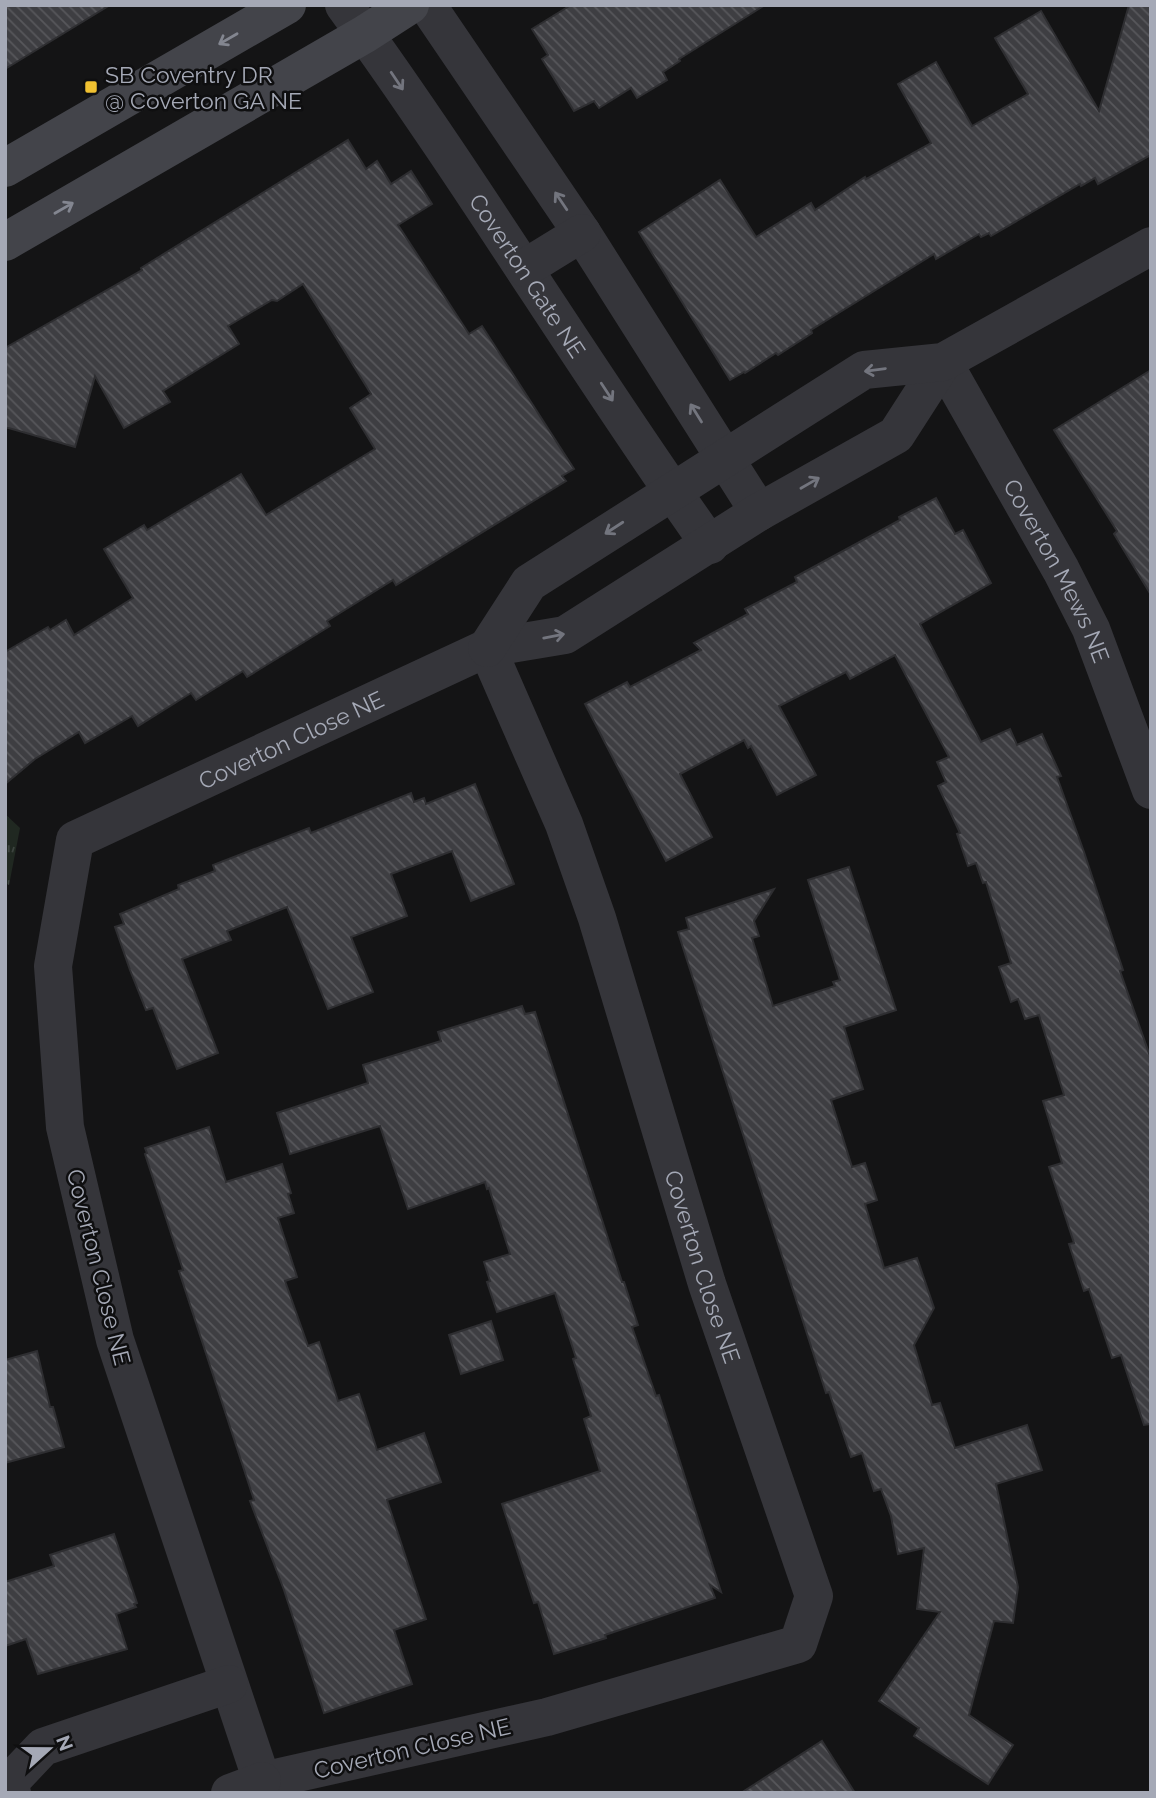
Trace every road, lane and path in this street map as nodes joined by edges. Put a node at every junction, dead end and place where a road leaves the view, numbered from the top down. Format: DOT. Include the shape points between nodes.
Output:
graph roads {
  1 [pos="287,5"];
  2 [pos="410,5"];
  3 [pos="427,5"];
  4 [pos="355,20"];
  5 [pos="5,168"];
  6 [pos="582,233"];
  7 [pos="5,242"];
  8 [pos="1151,246"];
  9 [pos="524,268"];
  10 [pos="943,362"];
  11 [pos="725,458"];
  12 [pos="672,491"];
  13 [pos="759,512"];
  14 [pos="710,545"];
  15 [pos="487,648"];
  16 [pos="1151,790"];
  17 [pos="229,1684"];
  18 [pos="246,1787"];
  19 [pos="12,1793"];
  1 -- 5 [label="street, one-way"];
  2 -- 4 [label="street"];
  6 -- 3 [label="street, one-way"];
  7 -- 4 [label="street, one-way"];
  4 -- 9 [label="street, Coverton Gate NE, one-way"];
  6 -- 9 [label="street"];
  11 -- 6 [label="street, one-way"];
  8 -- 10 [label="street"];
  9 -- 12 [label="street, Coverton Gate NE, one-way"];
  10 -- 11 [label="street, one-way" via="864,370"];
  13 -- 10 [label="street, Coverton Close NE, one-way" via="896,435"];
  10 -- 16 [label="street, Coverton Mews NE" via="1091,629"];
  11 -- 12 [label="street"];
  11 -- 13 [label="street"];
  12 -- 14 [label="street, Coverton Gate NE"];
  12 -- 15 [label="street, one-way" via="529,583"];
  13 -- 14 [label="street, Coverton Close NE"];
  15 -- 14 [label="street, Coverton Close NE, one-way" via="565,635"];
  15 -- 17 [label="street, Coverton Close NE" via="75,840 53,966 65,1127 115,1340"];
  15 -- 18 [label="street, Coverton Close NE" via="564,824 597,918 707,1284 814,1596 798,1644 547,1717"];
  17 -- 18 [label="street, Coverton Close NE"];
  17 -- 19 [label="street" via="43,1747 9,1783"];
}
